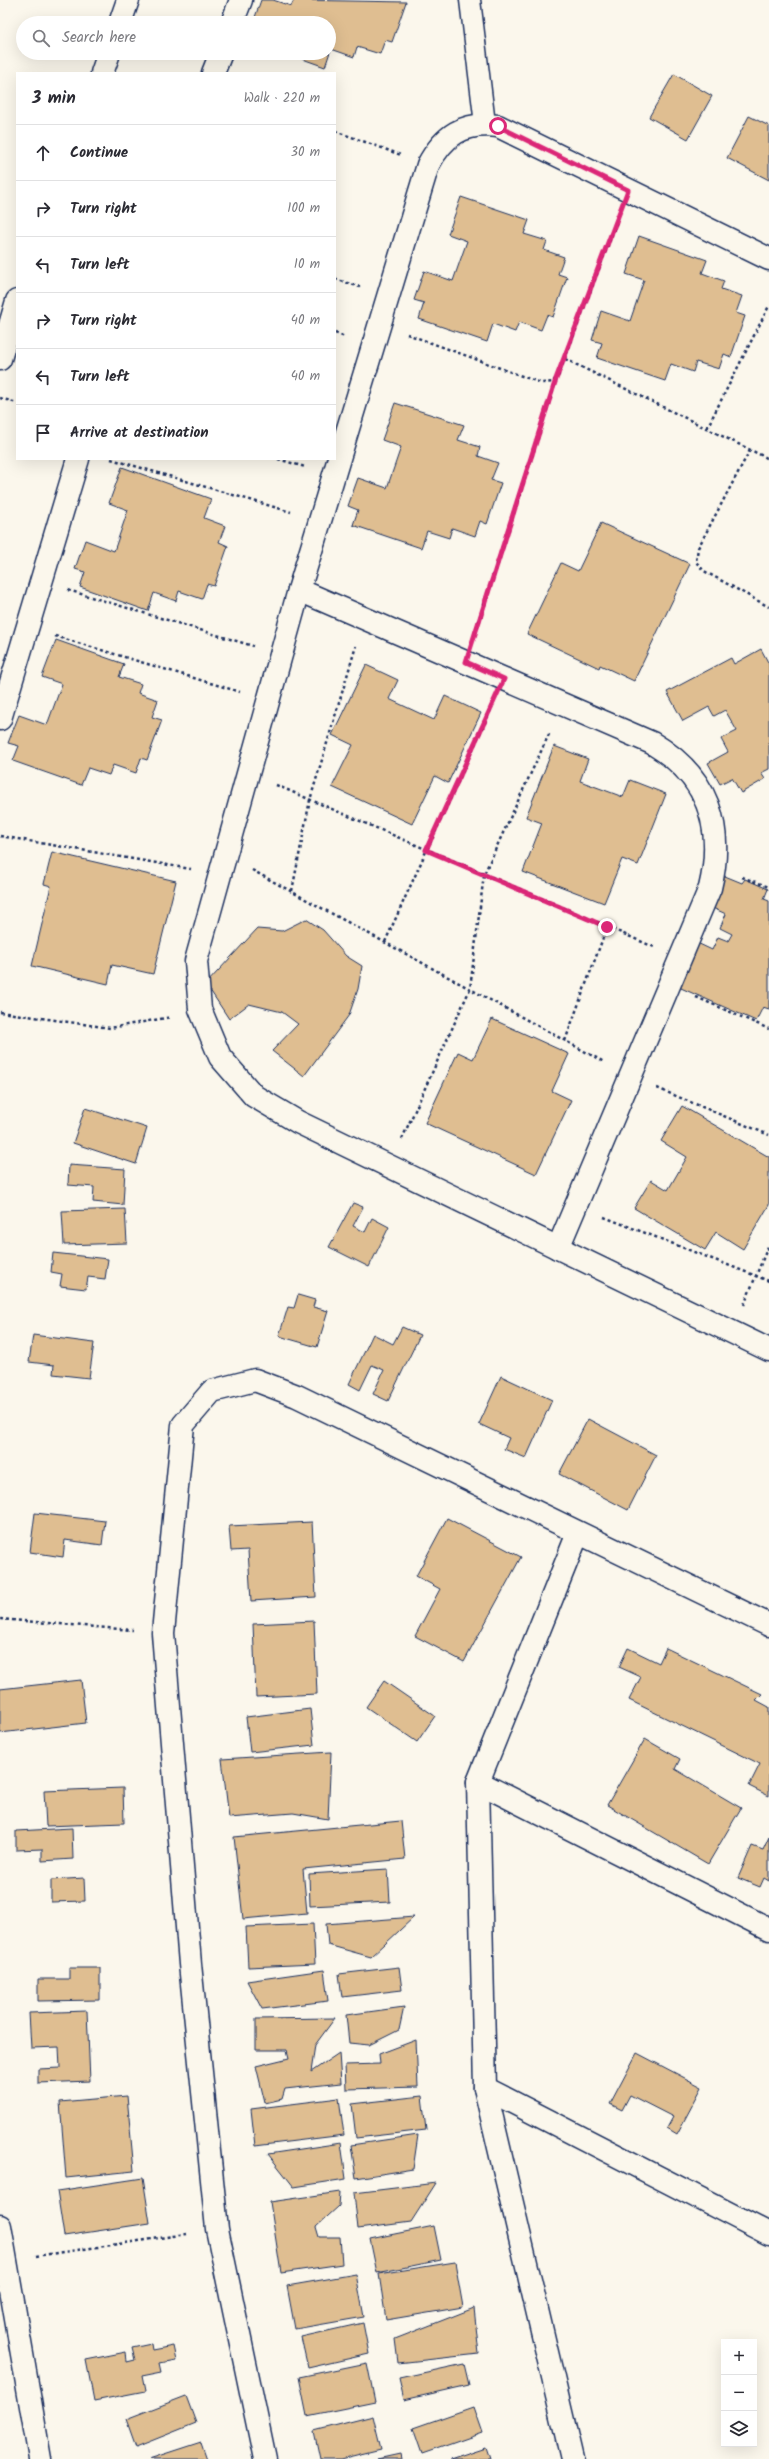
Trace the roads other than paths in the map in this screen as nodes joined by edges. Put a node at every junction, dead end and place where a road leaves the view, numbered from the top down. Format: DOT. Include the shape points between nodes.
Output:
graph roads {
  1 [pos="128,0"];
  2 [pos="241,0"];
  3 [pos="470,0"];
  4 [pos="122,16"];
  5 [pos="235,16"];
  6 [pos="107,60"];
  7 [pos="218,60"];
  8 [pos="102,72"];
  9 [pos="213,72"];
  10 [pos="485,124"];
  11 [pos="769,259"];
  12 [pos="16,304"];
  13 [pos="0,359"];
  14 [pos="78,460"];
  15 [pos="299,590"];
  16 [pos="0,719"];
  17 [pos="558,1248"];
  18 [pos="769,1350"];
  19 [pos="578,1533"];
  20 [pos="769,1624"];
  21 [pos="478,1782"];
  22 [pos="769,1929"];
  23 [pos="485,2088"];
  24 [pos="0,2226"];
  25 [pos="769,2234"];
  26 [pos="40,2459"];
  27 [pos="265,2459"];
  28 [pos="572,2459"];
  1 -- 4 [label="street"];
  2 -- 5 [label="street"];
  3 -- 10 [label="lane"];
  6 -- 8 [label="street"];
  7 -- 9 [label="street"];
  10 -- 11 [label="street" via="498,126"];
  10 -- 15 [label="street" via="471,126 447,138 437,148 428,165"];
  12 -- 13 [label="street"];
  14 -- 16 [label="street"];
  15 -- 17 [label="street" via="196,961 200,1009 220,1057 254,1096 298,1122"];
  15 -- 17 [label="street" via="652,743 669,753 684,767 707,801 716,844 710,888"];
  17 -- 18 [label="street"];
  19 -- 20 [label="street"];
  19 -- 21 [label="street"];
  19 -- 27 [label="street" via="297,1396 255,1380 212,1391 183,1425 163,1633 190,1964 217,2229"];
  21 -- 22 [label="street"];
  21 -- 23 [label="street"];
  23 -- 25 [label="street"];
  23 -- 28 [label="street"];
  24 -- 26 [label="street"];
}
